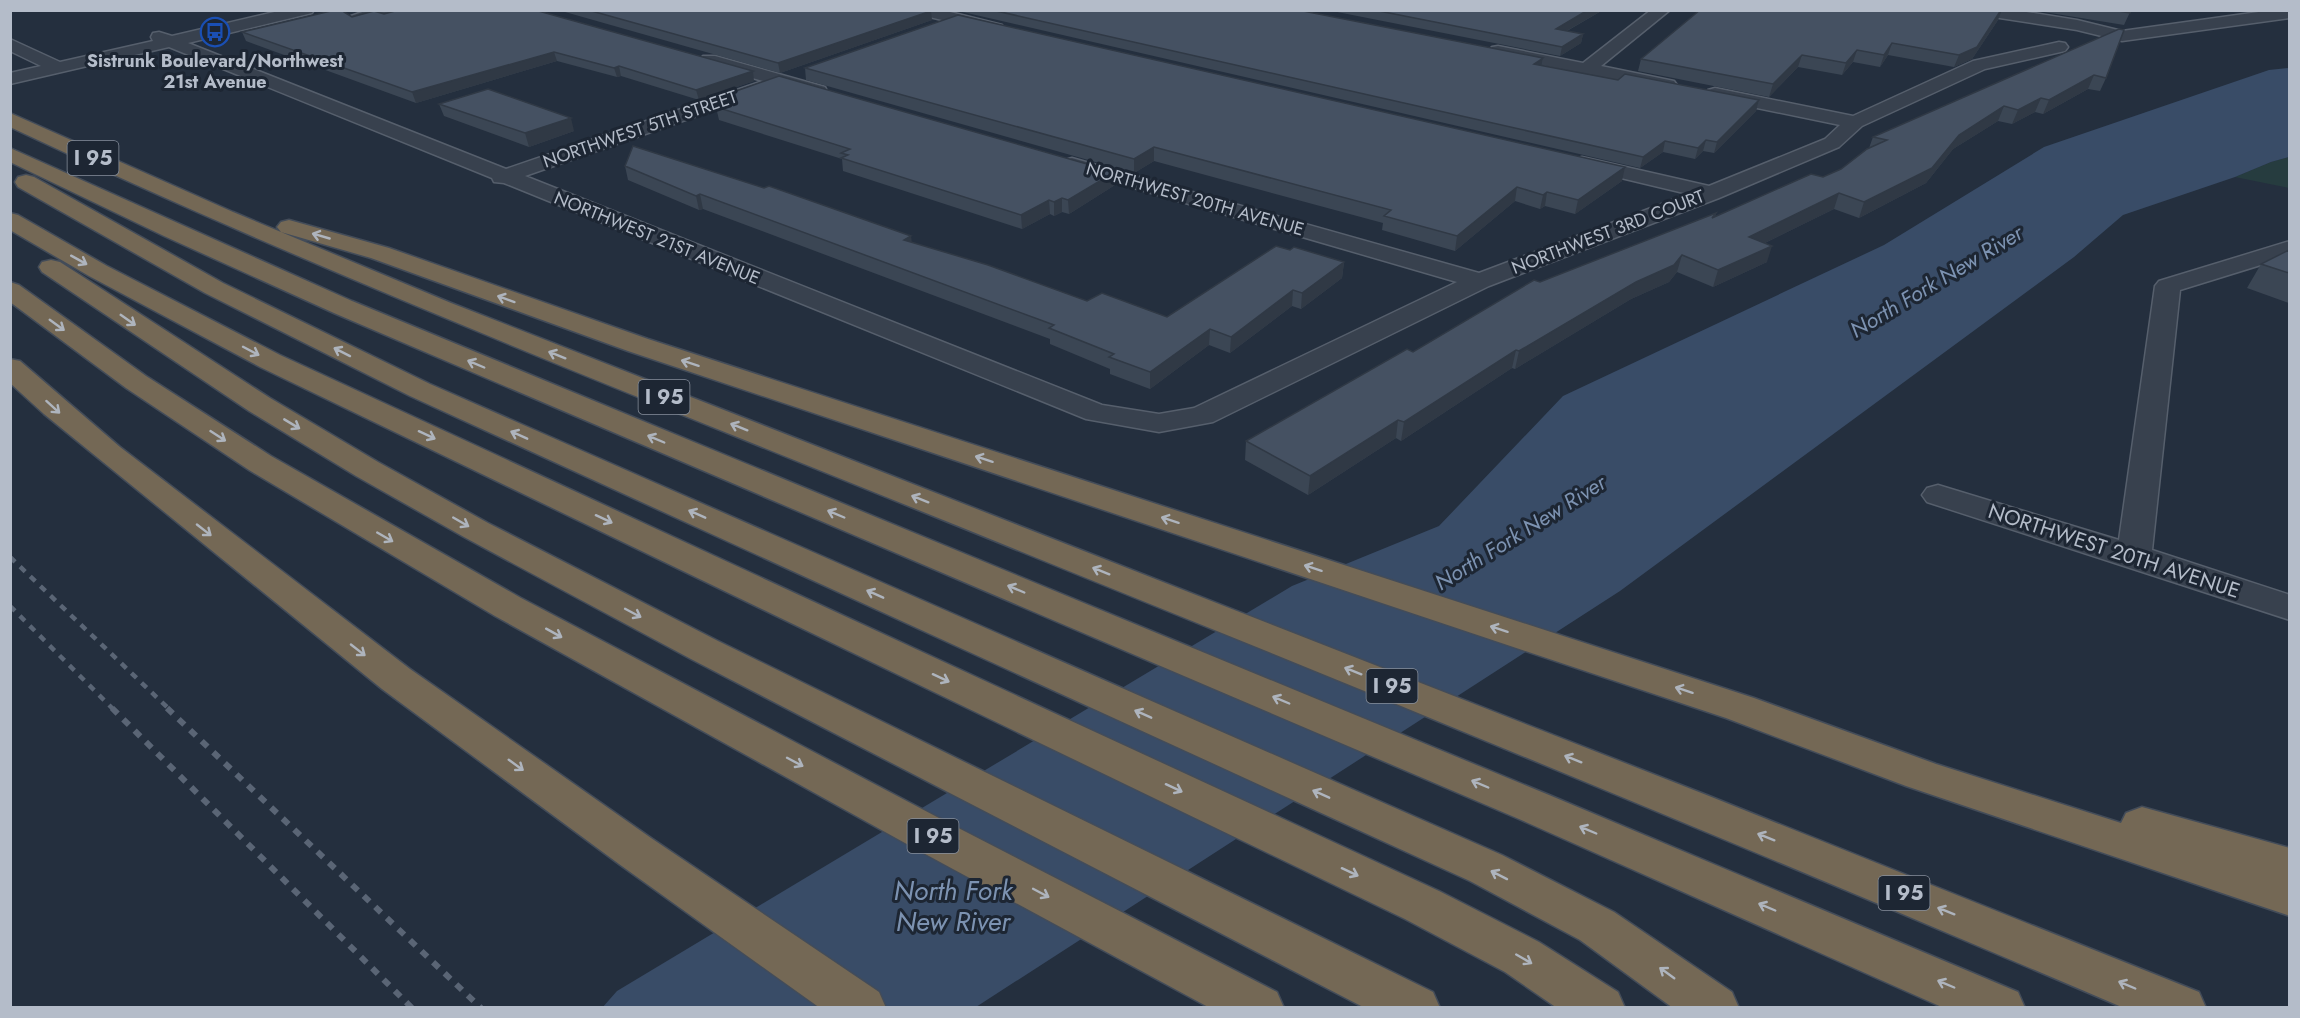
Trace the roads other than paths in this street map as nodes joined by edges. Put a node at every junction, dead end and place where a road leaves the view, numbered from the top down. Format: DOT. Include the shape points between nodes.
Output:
graph roads {
  1 [pos="276,10"];
  2 [pos="387,10"];
  3 [pos="919,10"];
  4 [pos="982,10"];
  5 [pos="1662,10"];
  6 [pos="1980,10"];
  7 [pos="2289,13"];
  8 [pos="309,17"];
  9 [pos="357,19"];
  10 [pos="958,19"];
  11 [pos="922,32"];
  12 [pos="1015,32"];
  13 [pos="164,40"];
  14 [pos="10,44"];
  15 [pos="2059,47"];
  16 [pos="1482,48"];
  17 [pos="192,51"];
  18 [pos="688,55"];
  19 [pos="52,65"];
  20 [pos="815,69"];
  21 [pos="1586,69"];
  22 [pos="10,71"];
  23 [pos="10,79"];
  24 [pos="782,81"];
  25 [pos="839,97"];
  26 [pos="10,119"];
  27 [pos="1855,122"];
  28 [pos="10,154"];
  29 [pos="1558,158"];
  30 [pos="1056,159"];
  31 [pos="10,172"];
  32 [pos="502,177"];
  33 [pos="1711,193"];
  34 [pos="176,195"];
  35 [pos="10,220"];
  36 [pos="10,238"];
  37 [pos="2289,248"];
  38 [pos="1480,280"];
  39 [pos="10,290"];
  40 [pos="10,367"];
  41 [pos="1159,423"];
  42 [pos="1938,495"];
  43 [pos="2134,556"];
  44 [pos="2289,608"];
  45 [pos="1740,708"];
  46 [pos="2289,867"];
  47 [pos="2289,897"];
  48 [pos="861,1008"];
  49 [pos="1259,1008"];
  50 [pos="1415,1008"];
  51 [pos="1600,1008"];
  52 [pos="1714,1008"];
  53 [pos="2000,1008"];
  54 [pos="2181,1008"];
  1 -- 13 [label="street"];
  2 -- 9 [label="street"];
  3 -- 10 [label="street"];
  4 -- 10 [label="street"];
  5 -- 21 [label="street"];
  6 -- 7 [label="street" via="2077,24 2122,36"];
  8 -- 13 [label="street"];
  8 -- 17 [label="street"];
  10 -- 11 [label="street"];
  10 -- 12 [label="street"];
  13 -- 17 [label="street, NORTHWEST 21ST AVENUE"];
  13 -- 19 [label="street"];
  14 -- 19 [label="street"];
  15 -- 27 [label="street, NORTHWEST 3RD COURT" via="1979,65"];
  16 -- 21 [label="street"];
  17 -- 32 [label="street, NORTHWEST 21ST AVENUE"];
  18 -- 24 [label="street"];
  19 -- 22 [label="street"];
  19 -- 23 [label="street"];
  20 -- 24 [label="street, NORTHWEST 5TH STREET"];
  21 -- 27 [label="street"];
  24 -- 25 [label="street"];
  24 -- 32 [label="street, NORTHWEST 5TH STREET"];
  26 -- 34 [label="highway, I 95"];
  27 -- 33 [label="street, NORTHWEST 3RD COURT" via="1832,143"];
  53 -- 28 [label="highway, one-way" via="1534,807 292,285"];
  29 -- 33 [label="street"];
  30 -- 38 [label="street, NORTHWEST 20TH AVENUE"];
  52 -- 31 [label="highway, one-way" via="1596,926 1505,878 361,362 214,288"];
  32 -- 41 [label="street, NORTHWEST 21ST AVENUE" via="1096,413"];
  33 -- 38 [label="street, NORTHWEST 3RD COURT"];
  45 -- 34 [label="highway, one-way" via="638,345 380,253"];
  54 -- 34 [label="highway, I 95, one-way" via="1628,781 459,316"];
  35 -- 51 [label="highway, one-way" via="118,282 270,361 1432,910 1522,957"];
  36 -- 50 [label="highway, one-way" via="142,330 319,440 483,534"];
  37 -- 43 [label="street" via="2168,286"];
  38 -- 41 [label="street, NORTHWEST 3RD COURT" via="1202,416"];
  39 -- 49 [label="highway, I 95, one-way" via="136,382 260,463 508,608"];
  40 -- 48 [label="highway, one-way" via="109,454 396,680"];
  42 -- 43 [label="street, NORTHWEST 20TH AVENUE"];
  43 -- 44 [label="street, NORTHWEST 20TH AVENUE"];
  45 -- 46 [label="highway"];
  45 -- 47 [label="highway" via="1921,775"];
}
